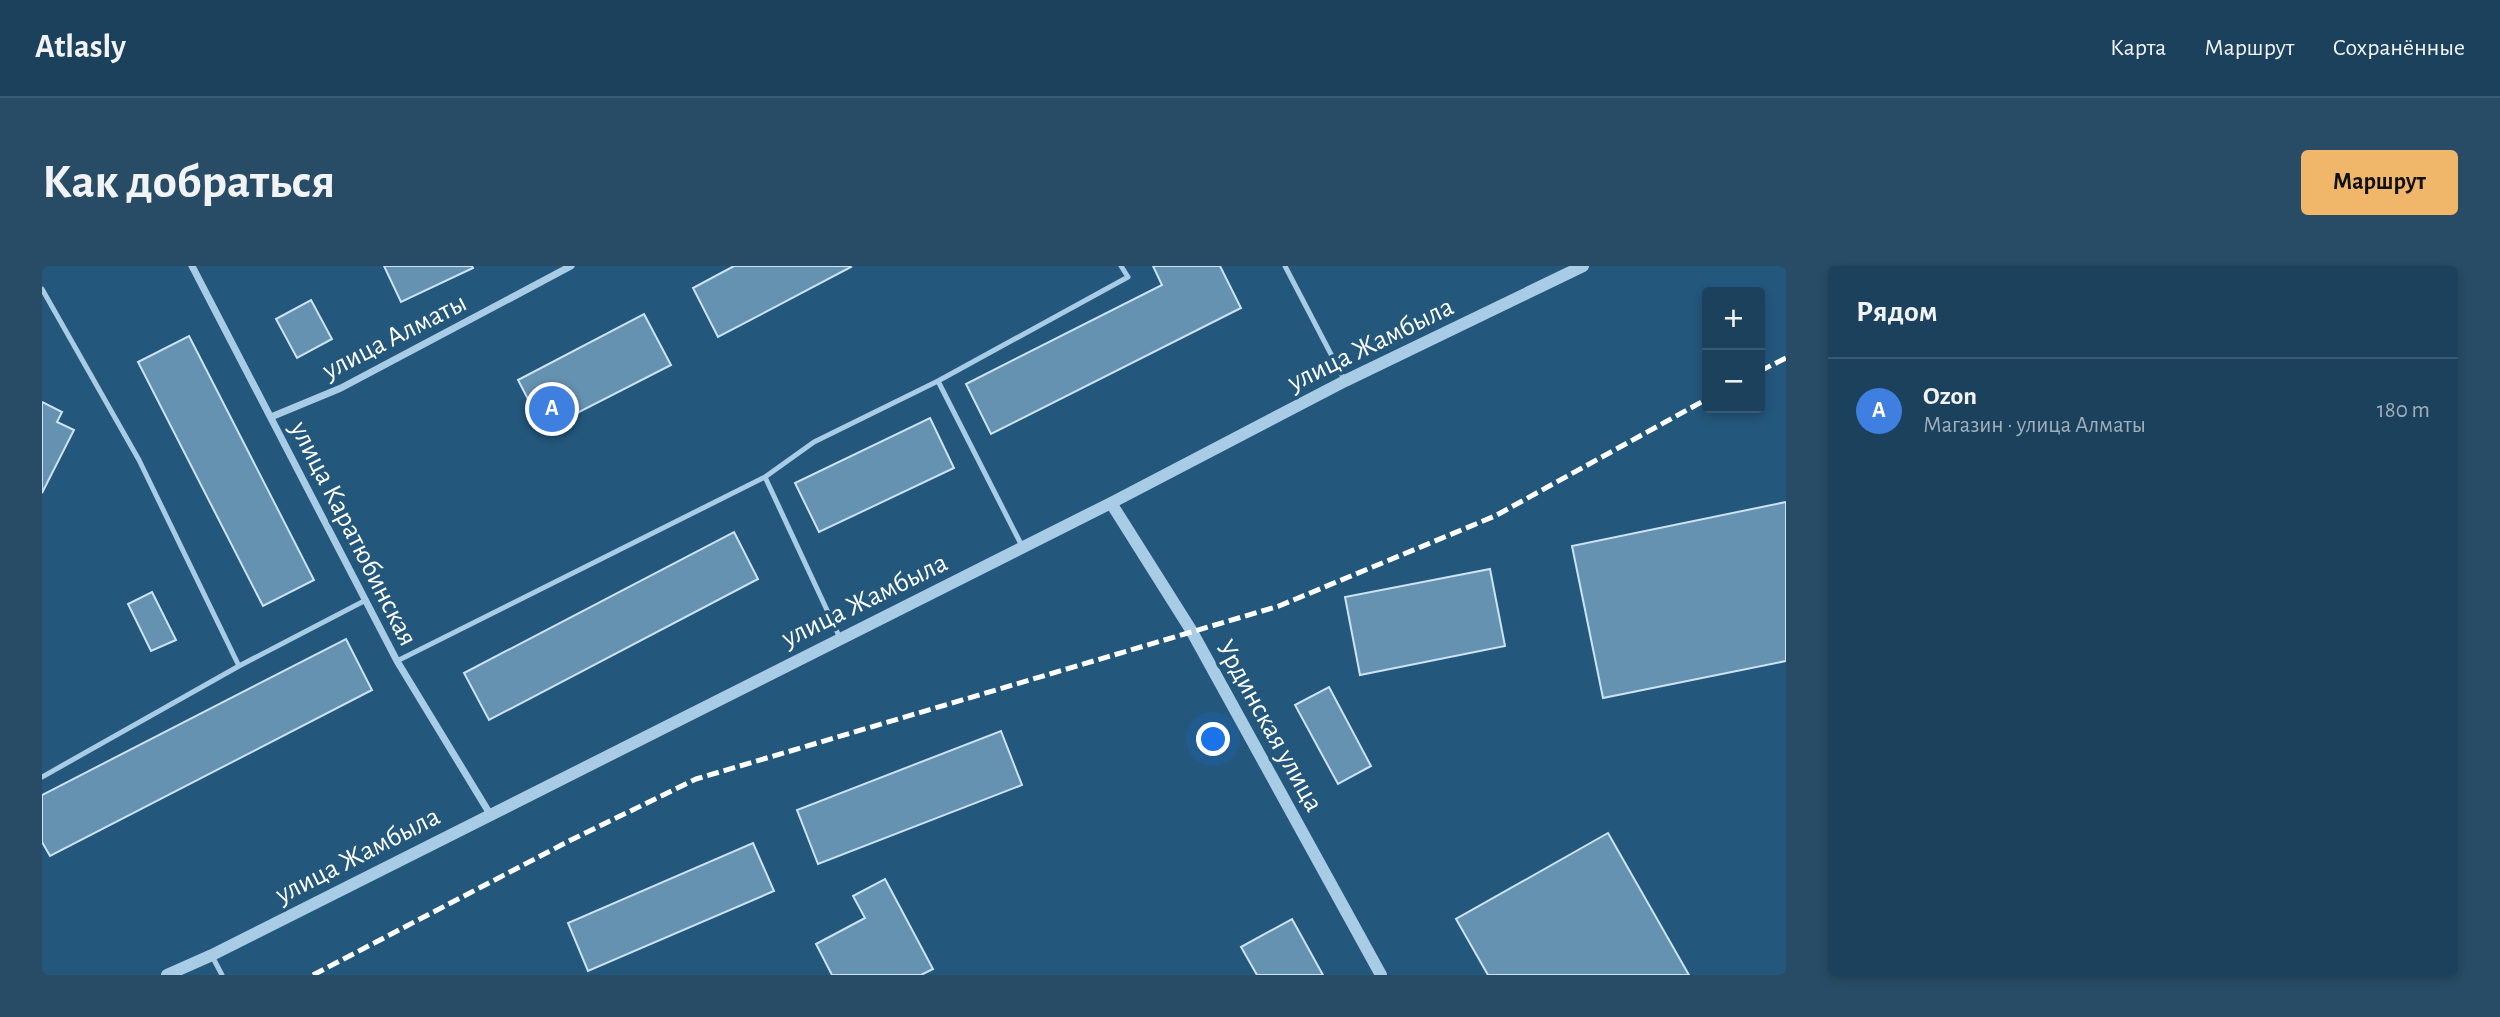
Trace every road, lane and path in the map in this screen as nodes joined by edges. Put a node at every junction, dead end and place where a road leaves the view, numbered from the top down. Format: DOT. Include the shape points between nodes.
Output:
graph roads {
  1 [pos="192,266"];
  2 [pos="571,266"];
  3 [pos="1121,266"];
  4 [pos="1285,266"];
  5 [pos="1583,266"];
  6 [pos="42,289"];
  7 [pos="938,381"];
  8 [pos="1345,381"];
  9 [pos="271,417"];
  10 [pos="765,477"];
  11 [pos="1111,503"];
  12 [pos="1023,548"];
  13 [pos="366,600"];
  14 [pos="840,638"];
  15 [pos="397,661"];
  16 [pos="239,666"];
  17 [pos="42,777"];
  18 [pos="490,814"];
  19 [pos="212,955"];
  20 [pos="167,975"];
  21 [pos="222,975"];
  22 [pos="1381,975"];
  1 -- 9 [label="street, улица Каратюбинская"];
  2 -- 9 [label="street, улица Алматы" via="341,387"];
  3 -- 7 [label="lane" via="1128,277"];
  4 -- 8 [label="lane"];
  5 -- 8 [label="street, улица Жамбыла"];
  6 -- 16 [label="lane" via="139,460"];
  7 -- 10 [label="lane" via="814,442"];
  7 -- 12 [label="lane"];
  8 -- 11 [label="street, улица Жамбыла"];
  9 -- 13 [label="street, улица Каратюбинская"];
  10 -- 14 [label="lane"];
  10 -- 15 [label="lane"];
  11 -- 12 [label="street, улица Жамбыла"];
  11 -- 22 [label="street, Урдинская улица" via="1191,630"];
  12 -- 14 [label="street, улица Жамбыла"];
  13 -- 15 [label="street, улица Каратюбинская"];
  13 -- 16 [label="lane"];
  14 -- 18 [label="street, улица Жамбыла"];
  15 -- 18 [label="street, улица Каратюбинская"];
  16 -- 17 [label="lane"];
  18 -- 19 [label="street, улица Жамбыла"];
  19 -- 20 [label="street, улица Жамбыла"];
  19 -- 21 [label="lane"];
}
